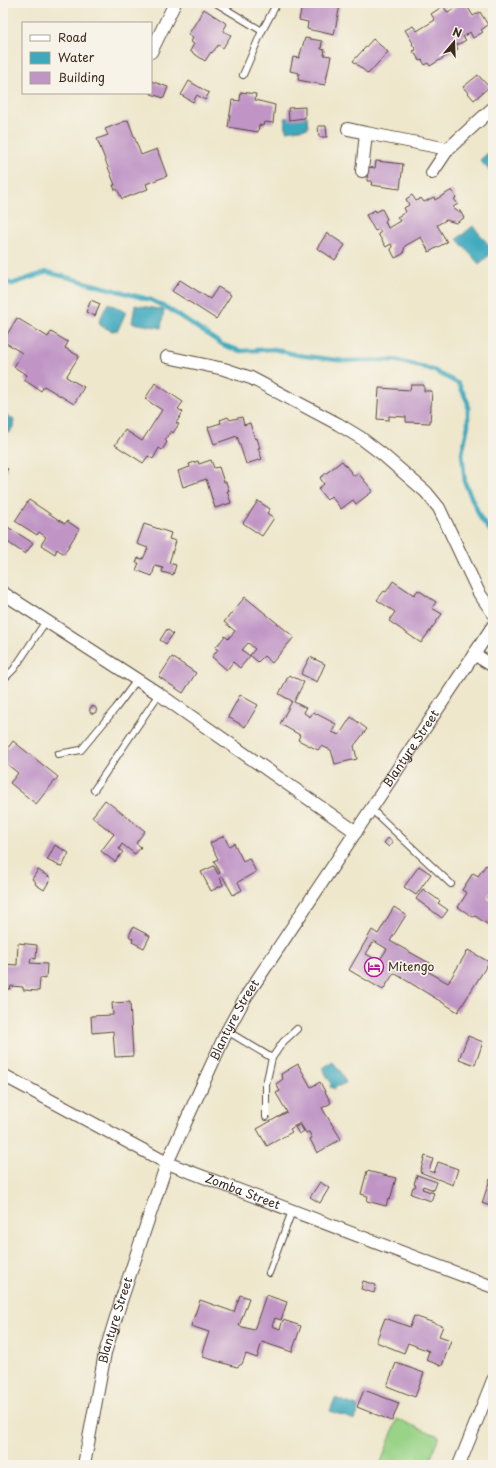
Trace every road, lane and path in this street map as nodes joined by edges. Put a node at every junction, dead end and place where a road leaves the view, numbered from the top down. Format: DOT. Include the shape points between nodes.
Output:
graph roads {
  1 [pos="175,3"];
  2 [pos="216,3"];
  3 [pos="277,3"];
  4 [pos="262,31"];
  5 [pos="152,50"];
  6 [pos="243,75"];
  7 [pos="493,108"];
  8 [pos="348,129"];
  9 [pos="366,133"];
  10 [pos="448,149"];
  11 [pos="362,171"];
  12 [pos="432,173"];
  13 [pos="167,357"];
  14 [pos="3,593"];
  15 [pos="493,613"];
  16 [pos="46,621"];
  17 [pos="493,626"];
  18 [pos="474,654"];
  19 [pos="493,666"];
  20 [pos="3,680"];
  21 [pos="137,680"];
  22 [pos="159,694"];
  23 [pos="58,754"];
  24 [pos="94,790"];
  25 [pos="371,809"];
  26 [pos="356,832"];
  27 [pos="451,884"];
  28 [pos="297,1029"];
  29 [pos="227,1032"];
  30 [pos="272,1058"];
  31 [pos="3,1075"];
  32 [pos="266,1117"];
  33 [pos="167,1163"];
  34 [pos="292,1211"];
  35 [pos="269,1273"];
  36 [pos="493,1287"];
  37 [pos="493,1380"];
  38 [pos="84,1465"];
  39 [pos="459,1465"];
  1 -- 5 [label="street"];
  2 -- 4 [label="lane"];
  3 -- 4 [label="lane"];
  4 -- 6 [label="lane"];
  7 -- 10 [label="street"];
  8 -- 9 [label="street"];
  9 -- 10 [label="street"];
  9 -- 11 [label="street"];
  10 -- 12 [label="street"];
  13 -- 15 [label="street" via="224,369 251,378 338,424 382,454 426,492 439,508 479,593"];
  14 -- 16 [label="street"];
  16 -- 20 [label="lane" via="14,669"];
  16 -- 21 [label="street"];
  17 -- 18 [label="street, Blantyre Street"];
  18 -- 19 [label="street"];
  18 -- 25 [label="street, Blantyre Street"];
  21 -- 22 [label="street"];
  21 -- 23 [label="lane" via="81,750"];
  22 -- 24 [label="lane"];
  22 -- 26 [label="street"];
  25 -- 26 [label="street, Blantyre Street"];
  25 -- 27 [label="lane"];
  26 -- 29 [label="street, Blantyre Street" via="253,986"];
  28 -- 30 [label="lane" via="283,1042"];
  29 -- 30 [label="lane"];
  29 -- 33 [label="street, Blantyre Street"];
  30 -- 32 [label="lane" via="266,1084"];
  31 -- 33 [label="street, Zomba Street"];
  33 -- 34 [label="street, Zomba Street"];
  33 -- 38 [label="street, Blantyre Street" via="105,1353"];
  34 -- 35 [label="lane"];
  34 -- 36 [label="street, Zomba Street"];
  37 -- 39 [label="street"];
}
